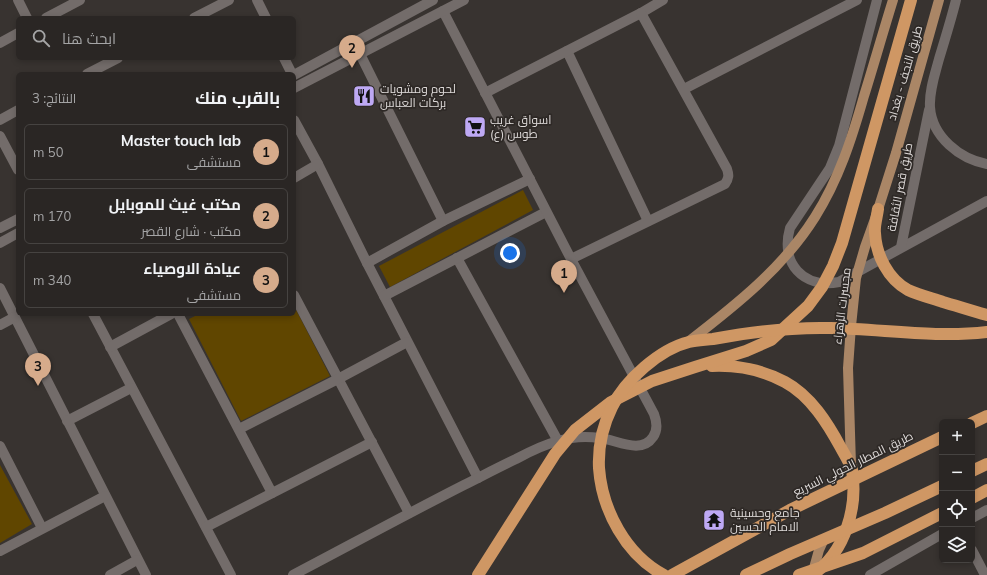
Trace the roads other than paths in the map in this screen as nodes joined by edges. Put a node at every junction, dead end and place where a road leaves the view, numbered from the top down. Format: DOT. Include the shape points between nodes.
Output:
graph roads {
  1 [pos="18,0"];
  2 [pos="80,0"];
  3 [pos="229,0"];
  4 [pos="257,0"];
  5 [pos="433,0"];
  6 [pos="464,0"];
  7 [pos="857,0"];
  8 [pos="877,0"];
  9 [pos="893,0"];
  10 [pos="911,0"];
  11 [pos="939,0"];
  12 [pos="956,0"];
  13 [pos="658,1"];
  14 [pos="443,10"];
  15 [pos="641,13"];
  16 [pos="26,16"];
  17 [pos="50,16"];
  18 [pos="198,16"];
  19 [pos="265,16"];
  20 [pos="16,34"];
  21 [pos="0,43"];
  22 [pos="567,51"];
  23 [pos="360,54"];
  24 [pos="114,60"];
  25 [pos="285,60"];
  26 [pos="91,72"];
  27 [pos="291,72"];
  28 [pos="296,73"];
  29 [pos="296,87"];
  30 [pos="684,89"];
  31 [pos="484,93"];
  32 [pos="930,107"];
  33 [pos="16,111"];
  34 [pos="0,120"];
  35 [pos="296,124"];
  36 [pos="0,136"];
  37 [pos="896,153"];
  38 [pos="318,164"];
  39 [pos="987,164"];
  40 [pos="16,166"];
  41 [pos="296,177"];
  42 [pos="530,180"];
  43 [pos="987,201"];
  44 [pos="878,209"];
  45 [pos="546,212"];
  46 [pos="16,220"];
  47 [pos="443,221"];
  48 [pos="648,221"];
  49 [pos="0,228"];
  50 [pos="16,234"];
  51 [pos="0,243"];
  52 [pos="901,247"];
  53 [pos="457,258"];
  54 [pos="571,259"];
  55 [pos="367,263"];
  56 [pos="0,288"];
  57 [pos="384,296"];
  58 [pos="296,299"];
  59 [pos="987,315"];
  60 [pos="94,316"];
  61 [pos="167,316"];
  62 [pos="179,316"];
  63 [pos="14,317"];
  64 [pos="0,325"];
  65 [pos="987,332"];
  66 [pos="407,342"];
  67 [pos="688,342"];
  68 [pos="110,347"];
  69 [pos="695,367"];
  70 [pos="338,379"];
  71 [pos="131,388"];
  72 [pos="987,416"];
  73 [pos="67,421"];
  74 [pos="975,422"];
  75 [pos="239,429"];
  76 [pos="939,438"];
  77 [pos="558,441"];
  78 [pos="372,442"];
  79 [pos="0,446"];
  80 [pos="987,464"];
  81 [pos="851,468"];
  82 [pos="975,470"];
  83 [pos="478,478"];
  84 [pos="939,487"];
  85 [pos="987,490"];
  86 [pos="272,493"];
  87 [pos="105,496"];
  88 [pos="975,496"];
  89 [pos="987,510"];
  90 [pos="409,513"];
  91 [pos="939,515"];
  92 [pos="975,516"];
  93 [pos="206,527"];
  94 [pos="42,528"];
  95 [pos="939,536"];
  96 [pos="824,539"];
  97 [pos="0,551"];
  98 [pos="975,556"];
  99 [pos="138,560"];
  100 [pos="822,571"];
  101 [pos="985,574"];
  102 [pos="110,575"];
  103 [pos="146,575"];
  104 [pos="231,575"];
  105 [pos="293,575"];
  106 [pos="478,575"];
  107 [pos="664,575"];
  108 [pos="672,575"];
  109 [pos="746,575"];
  110 [pos="799,575"];
  111 [pos="812,575"];
  112 [pos="870,575"];
  1 -- 16 [label="street"];
  2 -- 17 [label="street"];
  3 -- 18 [label="street"];
  4 -- 19 [label="street"];
  5 -- 28 [label="street"];
  6 -- 14 [label="street"];
  7 -- 30 [label="street"];
  8 -- 52 [label="street" via="839,146 830,168 790,228 787,248 789,258 801,275 819,284 829,284 848,278"];
  9 -- 67 [label="main road" via="849,146 840,171 822,205 801,238 784,258 748,294"];
  10 -- 69 [label="highway" via="842,243 822,287 808,306 771,340"];
  11 -- 37 [label="main road, طريق النجف - بغداد"];
  12 -- 32 [label="street, طريق قصر الثقافة" via="932,85"];
  13 -- 15 [label="street"];
  14 -- 23 [label="street"];
  14 -- 31 [label="street"];
  15 -- 22 [label="street"];
  15 -- 30 [label="street"];
  20 -- 21 [label="street"];
  22 -- 31 [label="street"];
  22 -- 48 [label="street"];
  23 -- 29 [label="street"];
  23 -- 47 [label="street"];
  24 -- 26 [label="street"];
  25 -- 27 [label="street"];
  30 -- 48 [label="street" via="727,169 728,179 725,184"];
  31 -- 42 [label="street"];
  32 -- 39 [label="street, طريق قصر الثقافة" via="938,132 946,142 966,158"];
  32 -- 52 [label="street, طريق قصر الثقافة"];
  33 -- 34 [label="street"];
  35 -- 38 [label="street"];
  36 -- 40 [label="street"];
  37 -- 44 [label="main road, مجسرات الزهراء"];
  38 -- 41 [label="street"];
  38 -- 55 [label="street"];
  42 -- 45 [label="street"];
  42 -- 47 [label="street"];
  43 -- 52 [label="street, طريق قصر الثقافة"];
  44 -- 59 [label="highway" via="874,232 876,244 885,268 893,278 915,293"];
  44 -- 81 [label="main road, مجسرات الزهراء" via="860,262 853,300 848,368"];
  45 -- 53 [label="street"];
  45 -- 54 [label="street"];
  46 -- 49 [label="street"];
  47 -- 55 [label="street"];
  48 -- 54 [label="street"];
  50 -- 51 [label="street"];
  53 -- 57 [label="street"];
  53 -- 77 [label="street"];
  54 -- 77 [label="street" via="654,414 656,429 654,436 642,446 600,438"];
  55 -- 57 [label="street"];
  56 -- 63 [label="street"];
  57 -- 66 [label="street"];
  58 -- 70 [label="street"];
  60 -- 68 [label="street"];
  61 -- 68 [label="street"];
  62 -- 75 [label="street"];
  63 -- 64 [label="street"];
  63 -- 73 [label="street"];
  65 -- 67 [label="highway" via="932,334 830,328 793,329"];
  66 -- 70 [label="street"];
  66 -- 83 [label="street"];
  67 -- 107 [label="highway" via="659,356 624,387 609,414 599,452 603,491 617,527 636,553"];
  68 -- 71 [label="street"];
  69 -- 81 [label="highway" via="725,365 767,374 786,382 808,400 826,421"];
  69 -- 106 [label="highway" via="652,381 623,396 575,430 554,454"];
  70 -- 75 [label="street"];
  70 -- 78 [label="street"];
  71 -- 73 [label="street"];
  71 -- 93 [label="street"];
  72 -- 74 [label="highway"];
  73 -- 87 [label="street"];
  75 -- 86 [label="street"];
  76 -- 108 [label="highway, طريق المطار الحولي السريع" via="790,510"];
  77 -- 83 [label="street" via="538,448"];
  78 -- 86 [label="street"];
  78 -- 90 [label="street"];
  79 -- 94 [label="street"];
  80 -- 82 [label="highway"];
  81 -- 100 [label="highway" via="853,500 850,517 843,538"];
  83 -- 90 [label="street"];
  84 -- 96 [label="highway"];
  85 -- 88 [label="highway"];
  86 -- 93 [label="street"];
  87 -- 94 [label="street"];
  87 -- 99 [label="street"];
  89 -- 92 [label="street"];
  90 -- 105 [label="street"];
  91 -- 110 [label="highway" via="863,553"];
  93 -- 104 [label="street"];
  94 -- 97 [label="street"];
  95 -- 112 [label="street"];
  96 -- 109 [label="highway"];
  96 -- 111 [label="main road"];
  98 -- 101 [label="street"];
  99 -- 102 [label="street"];
  99 -- 103 [label="street"];
  100 -- 111 [label="highway"];
}
